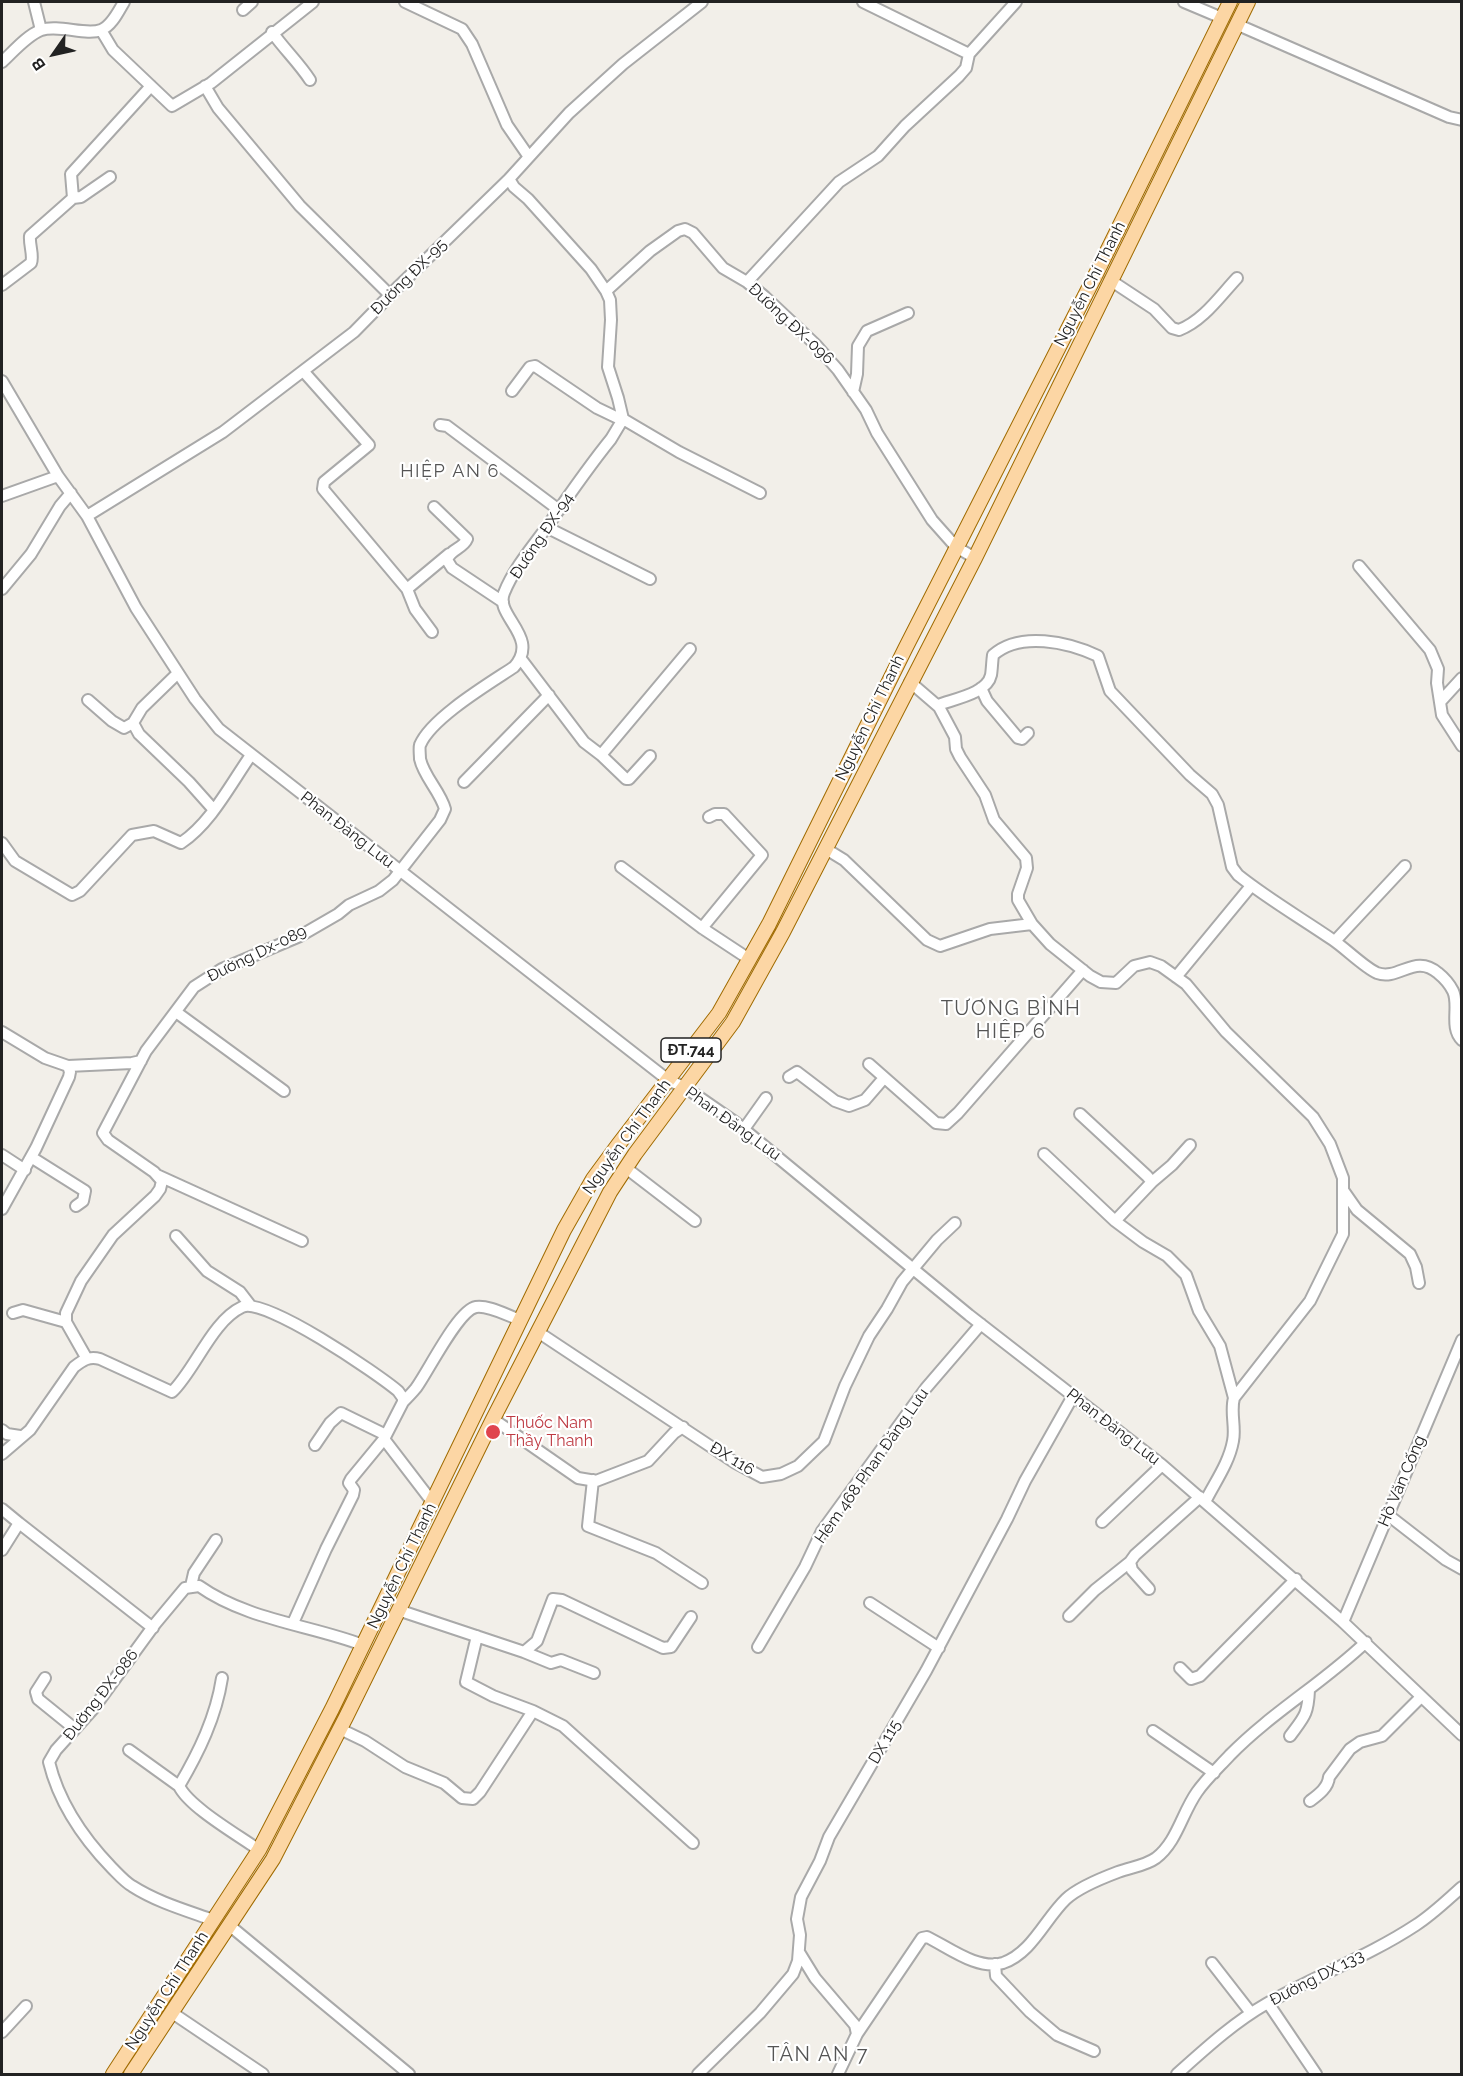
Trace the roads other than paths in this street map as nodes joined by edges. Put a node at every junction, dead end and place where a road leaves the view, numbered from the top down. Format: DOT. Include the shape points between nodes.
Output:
graph roads {
  1 [pos="34,2"];
  2 [pos="124,2"];
  3 [pos="252,2"];
  4 [pos="405,2"];
  5 [pos="698,2"];
  6 [pos="863,2"];
  7 [pos="1016,2"];
  8 [pos="1184,2"];
  9 [pos="1230,2"];
  10 [pos="1248,2"];
  11 [pos="305,4"];
  12 [pos="243,10"];
  13 [pos="1222,18"];
  14 [pos="1236,24"];
  15 [pos="41,30"];
  16 [pos="101,30"];
  17 [pos="272,32"];
  18 [pos="969,54"];
  19 [pos="2,62"];
  20 [pos="310,80"];
  21 [pos="151,86"];
  22 [pos="205,86"];
  23 [pos="1461,120"];
  24 [pos="529,157"];
  25 [pos="110,177"];
  26 [pos="509,179"];
  27 [pos="73,198"];
  28 [pos="1237,278"];
  29 [pos="1110,280"];
  30 [pos="747,282"];
  31 [pos="2,285"];
  32 [pos="606,291"];
  33 [pos="390,295"];
  34 [pos="908,313"];
  35 [pos="304,372"];
  36 [pos="2,381"];
  37 [pos="512,391"];
  38 [pos="853,392"];
  39 [pos="622,419"];
  40 [pos="441,425"];
  41 [pos="58,476"];
  42 [pos="760,493"];
  43 [pos="71,494"];
  44 [pos="2,496"];
  45 [pos="434,507"];
  46 [pos="559,510"];
  47 [pos="87,516"];
  48 [pos="546,528"];
  49 [pos="956,547"];
  50 [pos="449,554"];
  51 [pos="975,558"];
  52 [pos="1359,566"];
  53 [pos="650,579"];
  54 [pos="406,588"];
  55 [pos="2,589"];
  56 [pos="503,602"];
  57 [pos="432,632"];
  58 [pos="690,650"];
  59 [pos="521,659"];
  60 [pos="178,673"];
  61 [pos="1461,678"];
  62 [pos="910,682"];
  63 [pos="981,688"];
  64 [pos="549,695"];
  65 [pos="87,700"];
  66 [pos="1440,702"];
  67 [pos="938,705"];
  68 [pos="133,723"];
  69 [pos="1028,733"];
  70 [pos="1461,746"];
  71 [pos="251,755"];
  72 [pos="601,755"];
  73 [pos="650,756"];
  74 [pos="464,782"];
  75 [pos="214,810"];
  76 [pos="709,818"];
  77 [pos="810,840"];
  78 [pos="2,843"];
  79 [pos="826,849"];
  80 [pos="1405,866"];
  81 [pos="621,867"];
  82 [pos="400,872"];
  83 [pos="1251,886"];
  84 [pos="1032,924"];
  85 [pos="702,928"];
  86 [pos="1335,941"];
  87 [pos="749,959"];
  88 [pos="1083,970"];
  89 [pos="1176,977"];
  90 [pos="176,1012"];
  91 [pos="2,1032"];
  92 [pos="1461,1040"];
  93 [pos="141,1061"];
  94 [pos="869,1064"];
  95 [pos="68,1066"];
  96 [pos="789,1077"];
  97 [pos="884,1078"];
  98 [pos="668,1080"];
  99 [pos="686,1088"];
  100 [pos="285,1091"];
  101 [pos="766,1098"];
  102 [pos="1080,1114"];
  103 [pos="744,1129"];
  104 [pos="1190,1145"];
  105 [pos="1044,1154"];
  106 [pos="2,1155"];
  107 [pos="31,1157"];
  108 [pos="626,1168"];
  109 [pos="25,1170"];
  110 [pos="157,1175"];
  111 [pos="1152,1182"];
  112 [pos="1343,1190"];
  113 [pos="76,1206"];
  114 [pos="2,1209"];
  115 [pos="695,1221"];
  116 [pos="1115,1221"];
  117 [pos="955,1223"];
  118 [pos="176,1236"];
  119 [pos="302,1241"];
  120 [pos="913,1268"];
  121 [pos="1419,1283"];
  122 [pos="250,1305"];
  123 [pos="13,1313"];
  124 [pos="521,1320"];
  125 [pos="66,1322"];
  126 [pos="981,1324"];
  127 [pos="537,1332"];
  128 [pos="1461,1340"];
  129 [pos="87,1359"];
  130 [pos="1073,1396"];
  131 [pos="1234,1398"];
  132 [pos="403,1402"];
  133 [pos="493,1419"];
  134 [pos="683,1427"];
  135 [pos="2,1430"];
  136 [pos="20,1436"];
  137 [pos="385,1437"];
  138 [pos="315,1445"];
  139 [pos="2,1454"];
  140 [pos="1162,1465"];
  141 [pos="593,1480"];
  142 [pos="1202,1499"];
  143 [pos="433,1503"];
  144 [pos="2,1509"];
  145 [pos="449,1510"];
  146 [pos="1388,1515"];
  147 [pos="1102,1522"];
  148 [pos="19,1523"];
  149 [pos="216,1540"];
  150 [pos="2,1550"];
  151 [pos="1130,1562"];
  152 [pos="1461,1569"];
  153 [pos="1296,1579"];
  154 [pos="702,1583"];
  155 [pos="191,1586"];
  156 [pos="1149,1589"];
  157 [pos="870,1603"];
  158 [pos="398,1610"];
  159 [pos="1070,1616"];
  160 [pos="691,1617"];
  161 [pos="1343,1622"];
  162 [pos="293,1623"];
  163 [pos="153,1628"];
  164 [pos="477,1636"];
  165 [pos="1366,1642"];
  166 [pos="363,1645"];
  167 [pos="758,1647"];
  168 [pos="939,1648"];
  169 [pos="524,1652"];
  170 [pos="1180,1668"];
  171 [pos="594,1673"];
  172 [pos="45,1678"];
  173 [pos="222,1678"];
  174 [pos="1308,1690"];
  175 [pos="1421,1697"];
  176 [pos="533,1711"];
  177 [pos="75,1729"];
  178 [pos="340,1729"];
  179 [pos="1153,1731"];
  180 [pos="1461,1735"];
  181 [pos="1290,1736"];
  182 [pos="129,1750"];
  183 [pos="1214,1773"];
  184 [pos="179,1785"];
  185 [pos="1310,1801"];
  186 [pos="693,1843"];
  187 [pos="259,1850"];
  188 [pos="273,1859"];
  189 [pos="1461,1887"];
  190 [pos="213,1920"];
  191 [pos="229,1925"];
  192 [pos="799,1952"];
  193 [pos="1212,1963"];
  194 [pos="995,1964"];
  195 [pos="1268,2003"];
  196 [pos="26,2006"];
  197 [pos="171,2012"];
  198 [pos="1251,2013"];
  199 [pos="2,2032"];
  200 [pos="857,2034"];
  201 [pos="1094,2051"];
  202 [pos="113,2074"];
  203 [pos="131,2074"];
  204 [pos="263,2074"];
  205 [pos="409,2074"];
  206 [pos="698,2074"];
  207 [pos="838,2074"];
  208 [pos="1177,2074"];
  209 [pos="1316,2074"];
  1 -- 15 [label="street"];
  2 -- 16 [label="street"];
  3 -- 12 [label="street"];
  4 -- 24 [label="street" via="462,29 482,64 507,125"];
  5 -- 24 [label="street, Đường ĐX-95" via="576,106"];
  6 -- 18 [label="street"];
  7 -- 18 [label="street"];
  8 -- 13 [label="street"];
  9 -- 13 [label="main road, Nguyễn Chí Thanh / ĐT.744"];
  10 -- 14 [label="main road, Nguyễn Chí Thanh / ĐT.744"];
  11 -- 17 [label="street"];
  13 -- 14 [label="main road"];
  13 -- 49 [label="main road, Nguyễn Chí Thanh / ĐT.744"];
  14 -- 23 [label="street"];
  14 -- 29 [label="main road, Nguyễn Chí Thanh / ĐT.744"];
  15 -- 16 [label="street"];
  15 -- 19 [label="street"];
  16 -- 21 [label="street" via="113,50"];
  17 -- 20 [label="street"];
  17 -- 22 [label="street"];
  18 -- 30 [label="street" via="966,68 959,76 878,156 839,182"];
  21 -- 22 [label="street" via="172,106"];
  21 -- 27 [label="street" via="71,174"];
  22 -- 33 [label="street" via="218,108 300,206"];
  24 -- 26 [label="street, Đường ĐX-95"];
  25 -- 27 [label="street" via="81,197"];
  26 -- 32 [label="street" via="591,268"];
  26 -- 33 [label="street, Đường ĐX-95"];
  27 -- 31 [label="street" via="30,236 31,263"];
  28 -- 29 [label="street" via="1203,314 1179,330"];
  29 -- 51 [label="main road, Nguyễn Chí Thanh / ĐT.744"];
  30 -- 32 [label="street, Đường ĐX-096" via="723,268 693,233 685,230 650,251"];
  30 -- 38 [label="street, Đường ĐX-096" via="816,345"];
  32 -- 39 [label="street" via="611,320 608,367"];
  33 -- 35 [label="street, Đường ĐX-95" via="354,332"];
  34 -- 38 [label="street" via="867,331 858,346"];
  35 -- 47 [label="street, Đường ĐX-95" via="223,432"];
  35 -- 54 [label="street" via="369,445 324,482 322,489"];
  36 -- 41 [label="street, Phan Đăng Lưu"];
  37 -- 39 [label="street" via="530,367 535,366 597,408"];
  38 -- 49 [label="street, Đường ĐX-096" via="932,520"];
  39 -- 42 [label="street"];
  39 -- 46 [label="street, Đường ĐX-94"];
  40 -- 46 [label="street"];
  41 -- 43 [label="street, Phan Đăng Lưu"];
  41 -- 44 [label="street"];
  43 -- 47 [label="street, Phan Đăng Lưu"];
  43 -- 55 [label="street"];
  45 -- 50 [label="street" via="466,539"];
  46 -- 48 [label="street, Đường ĐX-94"];
  47 -- 60 [label="street, Phan Đăng Lưu" via="136,608"];
  48 -- 53 [label="street"];
  48 -- 56 [label="street, Đường ĐX-94" via="519,565 502,595"];
  49 -- 51 [label="street, Đường ĐX-096"];
  49 -- 77 [label="main road, Nguyễn Chí Thanh / ĐT.744"];
  50 -- 54 [label="street"];
  50 -- 56 [label="street" via="447,560 452,568"];
  51 -- 62 [label="main road, Nguyễn Chí Thanh / ĐT.744"];
  52 -- 66 [label="street" via="1430,650 1438,669"];
  54 -- 57 [label="street"];
  56 -- 59 [label="street" via="522,641"];
  58 -- 72 [label="street"];
  59 -- 64 [label="street"];
  59 -- 82 [label="street" via="458,704 420,746 420,760 445,809"];
  60 -- 68 [label="street" via="142,708"];
  60 -- 71 [label="street, Phan Đăng Lưu" via="219,729"];
  61 -- 66 [label="street"];
  62 -- 67 [label="street"];
  62 -- 79 [label="main road, Nguyễn Chí Thanh / ĐT.744"];
  63 -- 67 [label="street"];
  63 -- 69 [label="street" via="1018,738 1023,739"];
  63 -- 83 [label="street" via="991,676 993,655 1025,642 1041,640 1098,656 1110,691 1212,794 1232,867"];
  64 -- 72 [label="street" via="584,742"];
  64 -- 74 [label="street"];
  65 -- 68 [label="street" via="124,728"];
  66 -- 70 [label="street" via="1442,715"];
  67 -- 84 [label="street" via="955,737 956,749 985,795 994,820 1026,858 1018,900"];
  68 -- 75 [label="street" via="139,734"];
  71 -- 75 [label="street"];
  71 -- 82 [label="street, Phan Đăng Lưu"];
  72 -- 73 [label="street" via="626,779"];
  75 -- 78 [label="street" via="181,843 154,831 132,835 72,895 15,861"];
  76 -- 85 [label="street" via="724,814 762,855"];
  77 -- 79 [label="main road"];
  77 -- 87 [label="main road, Nguyễn Chí Thanh / ĐT.744"];
  79 -- 84 [label="street" via="843,860 927,940 940,946 990,929"];
  79 -- 99 [label="main road, Nguyễn Chí Thanh / ĐT.744" via="733,1022"];
  80 -- 86 [label="street"];
  81 -- 85 [label="street"];
  82 -- 90 [label="street, Đường Dx-089" via="379,891 300,936 202,980"];
  82 -- 98 [label="street, Phan Đăng Lưu"];
  83 -- 86 [label="street"];
  83 -- 89 [label="street"];
  84 -- 88 [label="street"];
  85 -- 87 [label="street"];
  86 -- 92 [label="street" via="1377,973 1422,965 1438,973 1453,990 1456,1030"];
  87 -- 98 [label="main road, Nguyễn Chí Thanh / ĐT.744" via="719,1012"];
  88 -- 89 [label="street" via="1101,982 1116,983 1134,966 1150,962"];
  88 -- 97 [label="street" via="946,1124 936,1123"];
  89 -- 112 [label="street" via="1313,1117 1330,1144 1343,1178"];
  90 -- 93 [label="street, Đường Dx-089"];
  90 -- 100 [label="street"];
  91 -- 95 [label="street" via="45,1058"];
  93 -- 95 [label="street"];
  93 -- 110 [label="street, Đường Dx-089" via="103,1132 108,1140"];
  94 -- 97 [label="street"];
  95 -- 107 [label="street" via="69,1077"];
  96 -- 97 [label="street" via="797,1072 835,1101 849,1106 865,1100"];
  98 -- 99 [label="street, Phan Đăng Lưu"];
  98 -- 124 [label="main road, Nguyễn Chí Thanh / ĐT.744" via="593,1179"];
  99 -- 103 [label="street, Phan Đăng Lưu"];
  99 -- 108 [label="main road, Nguyễn Chí Thanh / ĐT.744"];
  101 -- 103 [label="street"];
  102 -- 111 [label="street"];
  103 -- 120 [label="street, Phan Đăng Lưu"];
  104 -- 111 [label="street"];
  105 -- 116 [label="street"];
  106 -- 109 [label="street"];
  107 -- 109 [label="street"];
  107 -- 113 [label="street" via="85,1191 83,1201"];
  108 -- 115 [label="street"];
  108 -- 127 [label="main road, Nguyễn Chí Thanh / ĐT.744"];
  109 -- 114 [label="street"];
  110 -- 119 [label="street"];
  110 -- 125 [label="street" via="162,1181 160,1189 113,1235 81,1281 66,1313"];
  111 -- 116 [label="street"];
  112 -- 121 [label="street" via="1357,1210 1410,1254"];
  112 -- 131 [label="street" via="1343,1234 1310,1300"];
  116 -- 131 [label="street" via="1167,1256 1186,1275 1199,1311 1220,1346"];
  117 -- 120 [label="street, ĐX 116"];
  118 -- 122 [label="street" via="207,1271 240,1292"];
  120 -- 126 [label="street, Phan Đăng Lưu"];
  120 -- 134 [label="street, ĐX 116" via="869,1335 824,1441 798,1466 762,1477"];
  122 -- 129 [label="street" via="226,1319 172,1392 100,1359"];
  122 -- 132 [label="street" via="270,1311 340,1350 388,1382"];
  123 -- 125 [label="street" via="23,1310"];
  124 -- 132 [label="street" via="483,1306 474,1307 446,1339 416,1389"];
  124 -- 143 [label="main road, Nguyễn Chí Thanh / ĐT.744"];
  125 -- 129 [label="street"];
  126 -- 130 [label="street, Phan Đăng Lưu"];
  126 -- 167 [label="street, Hẻm 468 Phan Đăng Lưu" via="926,1388 822,1531 806,1567"];
  127 -- 133 [label="main road, Nguyễn Chí Thanh / ĐT.744"];
  127 -- 134 [label="street, ĐX 116"];
  128 -- 146 [label="street, Hồ Văn Cống"];
  129 -- 136 [label="street" via="74,1367 33,1425"];
  130 -- 140 [label="street, Phan Đăng Lưu"];
  130 -- 168 [label="street, DX 115"];
  131 -- 142 [label="street" via="1233,1440 1226,1463"];
  132 -- 137 [label="street"];
  133 -- 141 [label="street" via="578,1478"];
  133 -- 145 [label="main road, Nguyễn Chí Thanh / ĐT.744"];
  134 -- 141 [label="street" via="648,1461"];
  135 -- 136 [label="street"];
  136 -- 139 [label="street"];
  137 -- 138 [label="street" via="341,1413"];
  137 -- 143 [label="street"];
  137 -- 162 [label="street" via="349,1483 353,1495"];
  140 -- 142 [label="street, Phan Đăng Lưu"];
  140 -- 147 [label="street"];
  141 -- 154 [label="street" via="588,1526 656,1553"];
  142 -- 151 [label="street"];
  142 -- 153 [label="street, Phan Đăng Lưu"];
  143 -- 145 [label="main road"];
  143 -- 166 [label="main road, Nguyễn Chí Thanh / ĐT.744"];
  144 -- 148 [label="street"];
  145 -- 158 [label="main road, Nguyễn Chí Thanh / ĐT.744"];
  146 -- 152 [label="street"];
  146 -- 161 [label="street, Hồ Văn Cống"];
  148 -- 150 [label="street"];
  148 -- 163 [label="street"];
  149 -- 155 [label="street" via="194,1574"];
  151 -- 156 [label="street"];
  151 -- 159 [label="street"];
  153 -- 161 [label="street, Phan Đăng Lưu"];
  153 -- 170 [label="street" via="1200,1676 1191,1679"];
  155 -- 162 [label="street" via="199,1586 245,1610"];
  155 -- 163 [label="street, Đường ĐX-086" via="185,1588"];
  157 -- 168 [label="street"];
  158 -- 164 [label="street"];
  158 -- 178 [label="main road, Nguyễn Chí Thanh / ĐT.744"];
  160 -- 169 [label="street" via="671,1647 663,1647 553,1599 537,1641"];
  161 -- 165 [label="street, Phan Đăng Lưu"];
  162 -- 166 [label="street"];
  163 -- 177 [label="street, Đường ĐX-086"];
  164 -- 169 [label="street"];
  164 -- 176 [label="street" via="466,1682"];
  165 -- 174 [label="street"];
  165 -- 175 [label="street, Phan Đăng Lưu"];
  166 -- 187 [label="main road, Nguyễn Chí Thanh / ĐT.744"];
  168 -- 192 [label="street, DX 115" via="830,1837 801,1897 797,1919"];
  169 -- 171 [label="street"];
  172 -- 177 [label="street" via="36,1692 38,1699"];
  173 -- 184 [label="street" via="204,1740"];
  174 -- 181 [label="street" via="1308,1709"];
  174 -- 183 [label="street"];
  175 -- 180 [label="street, Phan Đăng Lưu"];
  175 -- 185 [label="street" via="1382,1736 1350,1749 1319,1795"];
  176 -- 178 [label="street" via="473,1799 462,1798 444,1783 405,1767"];
  176 -- 186 [label="street" via="571,1731"];
  177 -- 190 [label="street, Đường ĐX-086" via="48,1762 70,1816 83,1835 129,1885 156,1900"];
  178 -- 188 [label="main road, Nguyễn Chí Thanh / ĐT.744"];
  179 -- 183 [label="street"];
  182 -- 184 [label="street"];
  183 -- 194 [label="street" via="1197,1792 1166,1850 1155,1859 1119,1871 1066,1899 1016,1956"];
  184 -- 187 [label="street" via="195,1804"];
  187 -- 188 [label="main road"];
  187 -- 190 [label="main road, Nguyễn Chí Thanh / ĐT.744"];
  188 -- 191 [label="main road, Nguyễn Chí Thanh / ĐT.744"];
  189 -- 195 [label="street, Đường DX 133" via="1417,1925"];
  190 -- 202 [label="main road, Nguyễn Chí Thanh / ĐT.744"];
  191 -- 197 [label="main road, Nguyễn Chí Thanh / ĐT.744"];
  191 -- 205 [label="street"];
  192 -- 200 [label="street" via="815,1978 855,2025"];
  192 -- 206 [label="street, DX 115" via="793,1974"];
  193 -- 198 [label="street"];
  194 -- 200 [label="street" via="972,1960 927,1936 922,1938"];
  194 -- 201 [label="street" via="996,1976 1030,2012 1057,2035"];
  195 -- 198 [label="street, Đường DX 133"];
  195 -- 209 [label="street"];
  196 -- 199 [label="street"];
  197 -- 203 [label="main road, Nguyễn Chí Thanh / ĐT.744"];
  197 -- 204 [label="street"];
  198 -- 208 [label="street, Đường DX 133"];
  200 -- 207 [label="street"];
}
